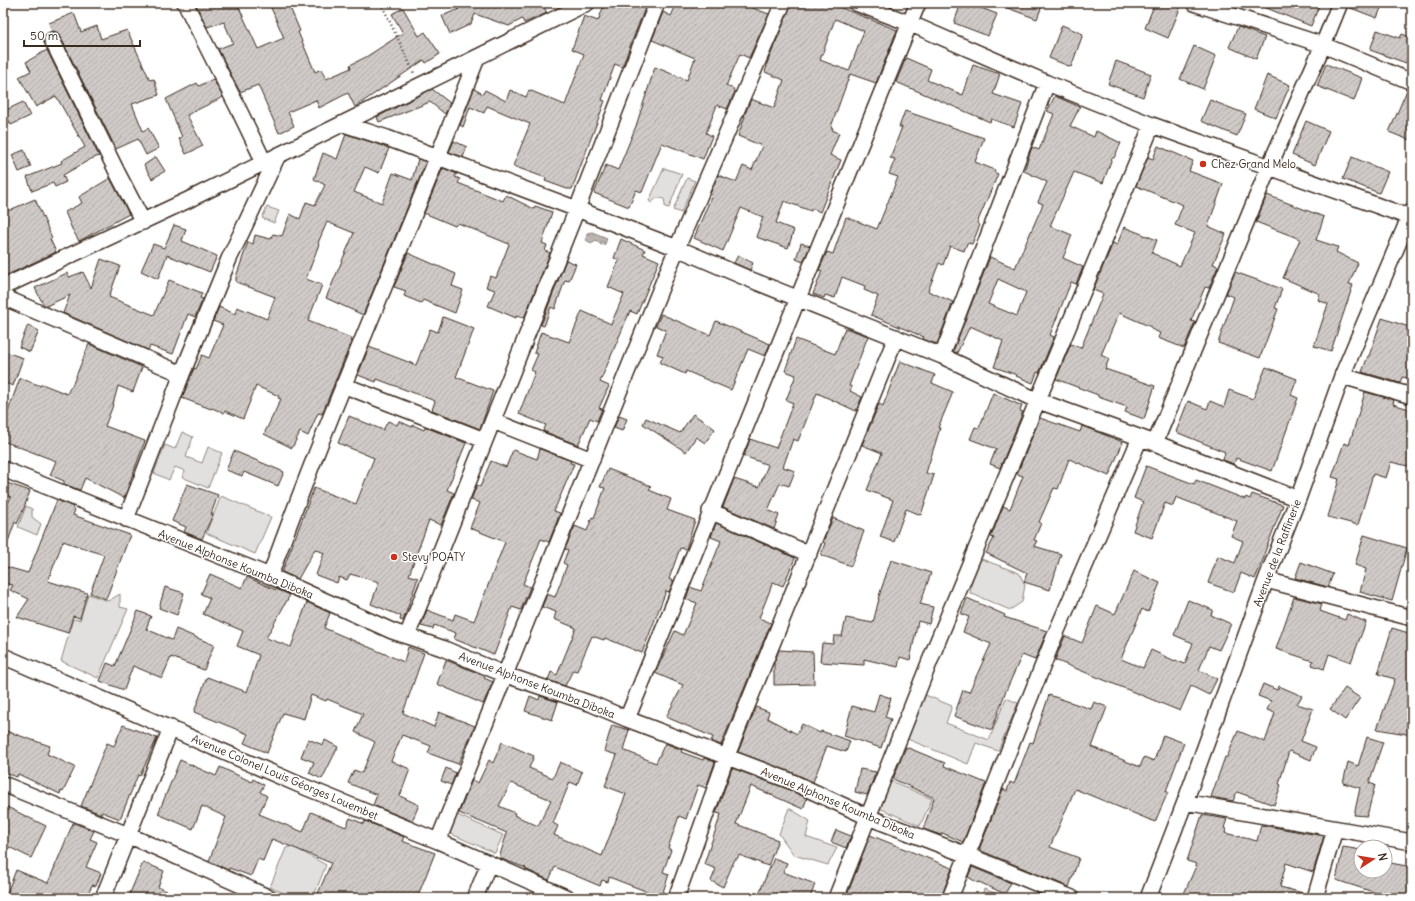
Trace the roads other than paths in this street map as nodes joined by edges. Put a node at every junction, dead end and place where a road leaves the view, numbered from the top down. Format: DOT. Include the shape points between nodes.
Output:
graph roads {
  1 [pos="185,3"];
  2 [pos="587,3"];
  3 [pos="657,3"];
  4 [pos="783,3"];
  5 [pos="856,3"];
  6 [pos="918,3"];
  7 [pos="1340,3"];
  8 [pos="1200,4"];
  9 [pos="909,23"];
  10 [pos="52,40"];
  11 [pos="1323,45"];
  12 [pos="478,58"];
  13 [pos="1412,82"];
  14 [pos="1047,83"];
  15 [pos="344,124"];
  16 [pos="1152,125"];
  17 [pos="278,155"];
  18 [pos="438,158"];
  19 [pos="264,162"];
  20 [pos="1269,168"];
  21 [pos="577,209"];
  22 [pos="1411,216"];
  23 [pos="143,222"];
  24 [pos="677,248"];
  25 [pos="3,287"];
  26 [pos="3,296"];
  27 [pos="798,297"];
  28 [pos="896,337"];
  29 [pos="942,356"];
  30 [pos="182,374"];
  31 [pos="1342,376"];
  32 [pos="343,386"];
  33 [pos="1412,396"];
  34 [pos="1036,400"];
  35 [pos="493,421"];
  36 [pos="1140,438"];
  37 [pos="484,440"];
  38 [pos="1155,443"];
  39 [pos="592,460"];
  40 [pos="3,469"];
  41 [pos="1298,499"];
  42 [pos="710,511"];
  43 [pos="126,519"];
  44 [pos="809,554"];
  45 [pos="270,576"];
  46 [pos="1266,580"];
  47 [pos="1412,618"];
  48 [pos="407,636"];
  49 [pos="3,656"];
  50 [pos="506,675"];
  51 [pos="627,719"];
  52 [pos="172,728"];
  53 [pos="726,758"];
  54 [pos="3,784"];
  55 [pos="1185,802"];
  56 [pos="868,818"];
  57 [pos="1335,829"];
  58 [pos="128,834"];
  59 [pos="438,841"];
  60 [pos="1412,842"];
  61 [pos="967,855"];
  62 [pos="490,863"];
  63 [pos="103,898"];
  64 [pos="270,898"];
  65 [pos="475,898"];
  66 [pos="568,898"];
  67 [pos="676,898"];
  68 [pos="836,898"];
  69 [pos="950,898"];
  70 [pos="1072,898"];
  71 [pos="1148,898"];
  72 [pos="1315,898"];
  1 -- 19 [label="street"];
  2 -- 12 [label="street"];
  3 -- 21 [label="street"];
  4 -- 24 [label="street"];
  5 -- 9 [label="street"];
  6 -- 9 [label="street"];
  7 -- 11 [label="street"];
  8 -- 11 [label="street"];
  9 -- 14 [label="street"];
  9 -- 27 [label="street"];
  10 -- 23 [label="street"];
  11 -- 13 [label="street"];
  11 -- 20 [label="street"];
  12 -- 15 [label="street"];
  12 -- 18 [label="street"];
  14 -- 16 [label="street"];
  14 -- 29 [label="street"];
  15 -- 17 [label="street"];
  15 -- 18 [label="street"];
  16 -- 20 [label="street"];
  16 -- 34 [label="street"];
  17 -- 19 [label="street"];
  17 -- 30 [label="street" via="230,259"];
  18 -- 21 [label="street"];
  18 -- 32 [label="street"];
  19 -- 23 [label="street"];
  20 -- 22 [label="street"];
  20 -- 38 [label="street"];
  21 -- 24 [label="street"];
  21 -- 35 [label="street"];
  22 -- 31 [label="street, Avenue de la Raffinerie"];
  23 -- 25 [label="street"];
  24 -- 27 [label="street"];
  24 -- 39 [label="street"];
  26 -- 30 [label="street"];
  27 -- 28 [label="street"];
  27 -- 42 [label="street"];
  28 -- 29 [label="street"];
  28 -- 44 [label="street"];
  29 -- 34 [label="street"];
  30 -- 43 [label="street"];
  31 -- 33 [label="street"];
  31 -- 41 [label="street, Avenue de la Raffinerie"];
  32 -- 37 [label="street"];
  32 -- 45 [label="street"];
  34 -- 36 [label="street"];
  34 -- 56 [label="street" via="936,642"];
  35 -- 37 [label="street"];
  35 -- 39 [label="street"];
  36 -- 38 [label="street"];
  36 -- 61 [label="street" via="1053,640"];
  37 -- 48 [label="street"];
  38 -- 41 [label="street"];
  39 -- 50 [label="street"];
  40 -- 43 [label="street, Avenue Alphonse Koumba Diboka"];
  41 -- 46 [label="street, Avenue de la Raffinerie"];
  42 -- 44 [label="street"];
  42 -- 51 [label="street"];
  43 -- 45 [label="street, Avenue Alphonse Koumba Diboka"];
  44 -- 53 [label="street"];
  45 -- 48 [label="street, Avenue Alphonse Koumba Diboka"];
  46 -- 47 [label="street"];
  46 -- 55 [label="street, Avenue de la Raffinerie"];
  48 -- 50 [label="street, Avenue Alphonse Koumba Diboka"];
  49 -- 52 [label="street, Avenue Colonel Louis Géorges Louembet"];
  50 -- 51 [label="street, Avenue Alphonse Koumba Diboka" via="592,704"];
  50 -- 59 [label="street"];
  51 -- 53 [label="street, Avenue Alphonse Koumba Diboka"];
  52 -- 58 [label="street"];
  52 -- 59 [label="street, Avenue Colonel Louis Géorges Louembet" via="352,807"];
  53 -- 56 [label="street, Avenue Alphonse Koumba Diboka" via="788,780"];
  53 -- 67 [label="street"];
  54 -- 58 [label="street"];
  55 -- 57 [label="street"];
  55 -- 71 [label="street, Avenue de la Raffinerie"];
  56 -- 61 [label="street, Avenue Alphonse Koumba Diboka"];
  56 -- 68 [label="street"];
  57 -- 60 [label="street"];
  57 -- 72 [label="street"];
  58 -- 63 [label="street"];
  58 -- 64 [label="street"];
  59 -- 62 [label="street, Avenue Colonel Louis Géorges Louembet"];
  61 -- 69 [label="street"];
  61 -- 70 [label="street, Avenue Alphonse Koumba Diboka"];
  62 -- 65 [label="street"];
  62 -- 66 [label="street, Avenue Colonel Louis Géorges Louembet"];
}
